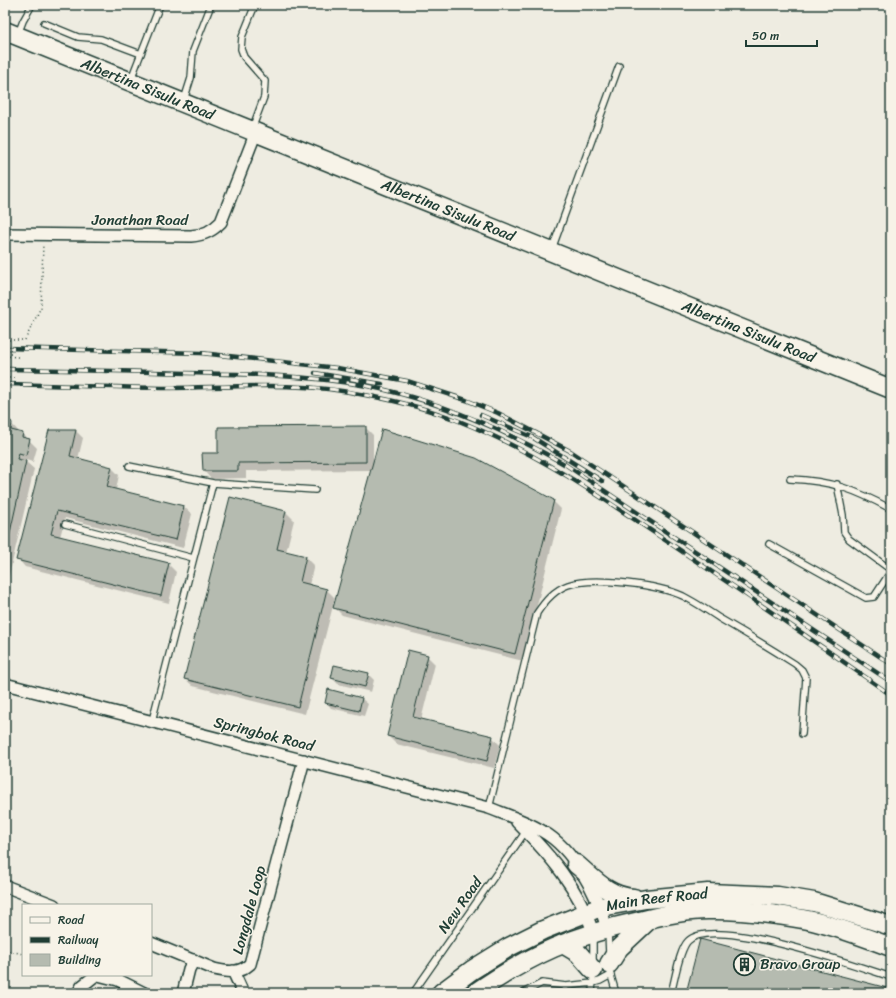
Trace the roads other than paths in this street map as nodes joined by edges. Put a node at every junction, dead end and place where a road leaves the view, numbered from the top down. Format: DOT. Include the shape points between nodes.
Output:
graph roads {
  1 [pos="32,5"];
  2 [pos="160,5"];
  3 [pos="211,5"];
  4 [pos="255,5"];
  5 [pos="44,23"];
  6 [pos="11,33"];
  7 [pos="141,54"];
  8 [pos="619,66"];
  9 [pos="130,81"];
  10 [pos="183,102"];
  11 [pos="254,131"];
  12 [pos="5,234"];
  13 [pos="552,251"];
  14 [pos="891,388"];
  15 [pos="129,466"];
  16 [pos="790,479"];
  17 [pos="213,483"];
  18 [pos="837,484"];
  19 [pos="315,490"];
  20 [pos="891,509"];
  21 [pos="65,524"];
  22 [pos="769,544"];
  23 [pos="193,558"];
  24 [pos="891,570"];
  25 [pos="5,684"];
  26 [pos="152,721"];
  27 [pos="802,734"];
  28 [pos="304,760"];
  29 [pos="489,808"];
  30 [pos="514,818"];
  31 [pos="526,831"];
  32 [pos="576,864"];
  33 [pos="5,886"];
  34 [pos="646,899"];
  35 [pos="51,904"];
  36 [pos="594,910"];
  37 [pos="650,918"];
  38 [pos="891,926"];
  39 [pos="600,930"];
  40 [pos="152,943"];
  41 [pos="563,944"];
  42 [pos="891,947"];
  43 [pos="194,960"];
  44 [pos="233,971"];
  45 [pos="602,973"];
  46 [pos="96,976"];
  47 [pos="101,976"];
  48 [pos="891,977"];
  49 [pos="566,986"];
  50 [pos="78,993"];
  51 [pos="144,993"];
  52 [pos="183,993"];
  53 [pos="243,993"];
  54 [pos="414,993"];
  55 [pos="441,993"];
  56 [pos="475,993"];
  57 [pos="523,993"];
  58 [pos="565,993"];
  59 [pos="592,993"];
  60 [pos="616,993"];
  61 [pos="671,993"];
  1 -- 6 [label="lane" via="23,21"];
  2 -- 7 [label="lane"];
  3 -- 10 [label="lane" via="193,51 191,78"];
  4 -- 11 [label="lane" via="240,44 244,57 265,81 264,97"];
  5 -- 7 [label="lane" via="78,37 101,39"];
  6 -- 9 [label="main road, Albertina Sisulu Road"];
  7 -- 9 [label="lane"];
  8 -- 13 [label="lane"];
  9 -- 10 [label="main road, Albertina Sisulu Road"];
  10 -- 11 [label="main road, Albertina Sisulu Road"];
  11 -- 12 [label="street, Jonathan Road" via="221,222 213,230 202,235"];
  11 -- 13 [label="main road, Albertina Sisulu Road"];
  13 -- 14 [label="main road, Albertina Sisulu Road"];
  15 -- 17 [label="lane"];
  16 -- 18 [label="lane"];
  17 -- 19 [label="lane"];
  17 -- 23 [label="lane"];
  18 -- 20 [label="lane"];
  18 -- 24 [label="lane" via="844,532 849,539"];
  21 -- 23 [label="lane"];
  22 -- 24 [label="lane" via="866,598 874,597"];
  23 -- 26 [label="lane"];
  25 -- 26 [label="street, Springbok Road"];
  26 -- 28 [label="street, Springbok Road"];
  27 -- 29 [label="lane" via="806,678 795,664 683,596 657,588 623,584 581,582 568,585 545,601 537,613"];
  28 -- 29 [label="street, Springbok Road"];
  28 -- 44 [label="street, Longdale Loop" via="253,958 245,968"];
  29 -- 30 [label="street, Springbok Road"];
  30 -- 31 [label="street, Springbok Road"];
  30 -- 32 [label="street, Springbok Road" via="544,831 565,848"];
  31 -- 36 [label="street, Springbok Road"];
  31 -- 54 [label="lane, New Road"];
  32 -- 34 [label="main road" via="615,894 624,898"];
  32 -- 36 [label="street, Springbok Road"];
  33 -- 35 [label="street"];
  34 -- 36 [label="main road, Main Reef Road"];
  34 -- 38 [label="main road, Main Reef Road" via="708,893 778,896 814,902"];
  36 -- 39 [label="street, Springbok Road"];
  36 -- 55 [label="main road, Main Reef Road" via="544,930 509,948 472,970"];
  37 -- 39 [label="main road, Main Reef Road"];
  37 -- 42 [label="main road, Main Reef Road" via="702,910 752,911 808,920"];
  37 -- 45 [label="main road" via="619,948"];
  39 -- 41 [label="main road, Main Reef Road"];
  39 -- 45 [label="lane"];
  39 -- 45 [label="lane"];
  40 -- 43 [label="street, Longdale Loop"];
  41 -- 45 [label="main road"];
  41 -- 56 [label="main road, Main Reef Road" via="541,952"];
  43 -- 44 [label="street, Longdale Loop" via="214,969"];
  43 -- 52 [label="street"];
  44 -- 53 [label="street"];
  45 -- 49 [label="lane"];
  45 -- 59 [label="lane"];
  45 -- 60 [label="lane"];
  46 -- 50 [label="street" via="82,986"];
  47 -- 51 [label="street" via="118,980"];
  48 -- 61 [label="lane" via="764,940 732,935 701,935 693,937 684,946"];
  49 -- 57 [label="lane" via="542,983"];
  49 -- 58 [label="lane"];
}
